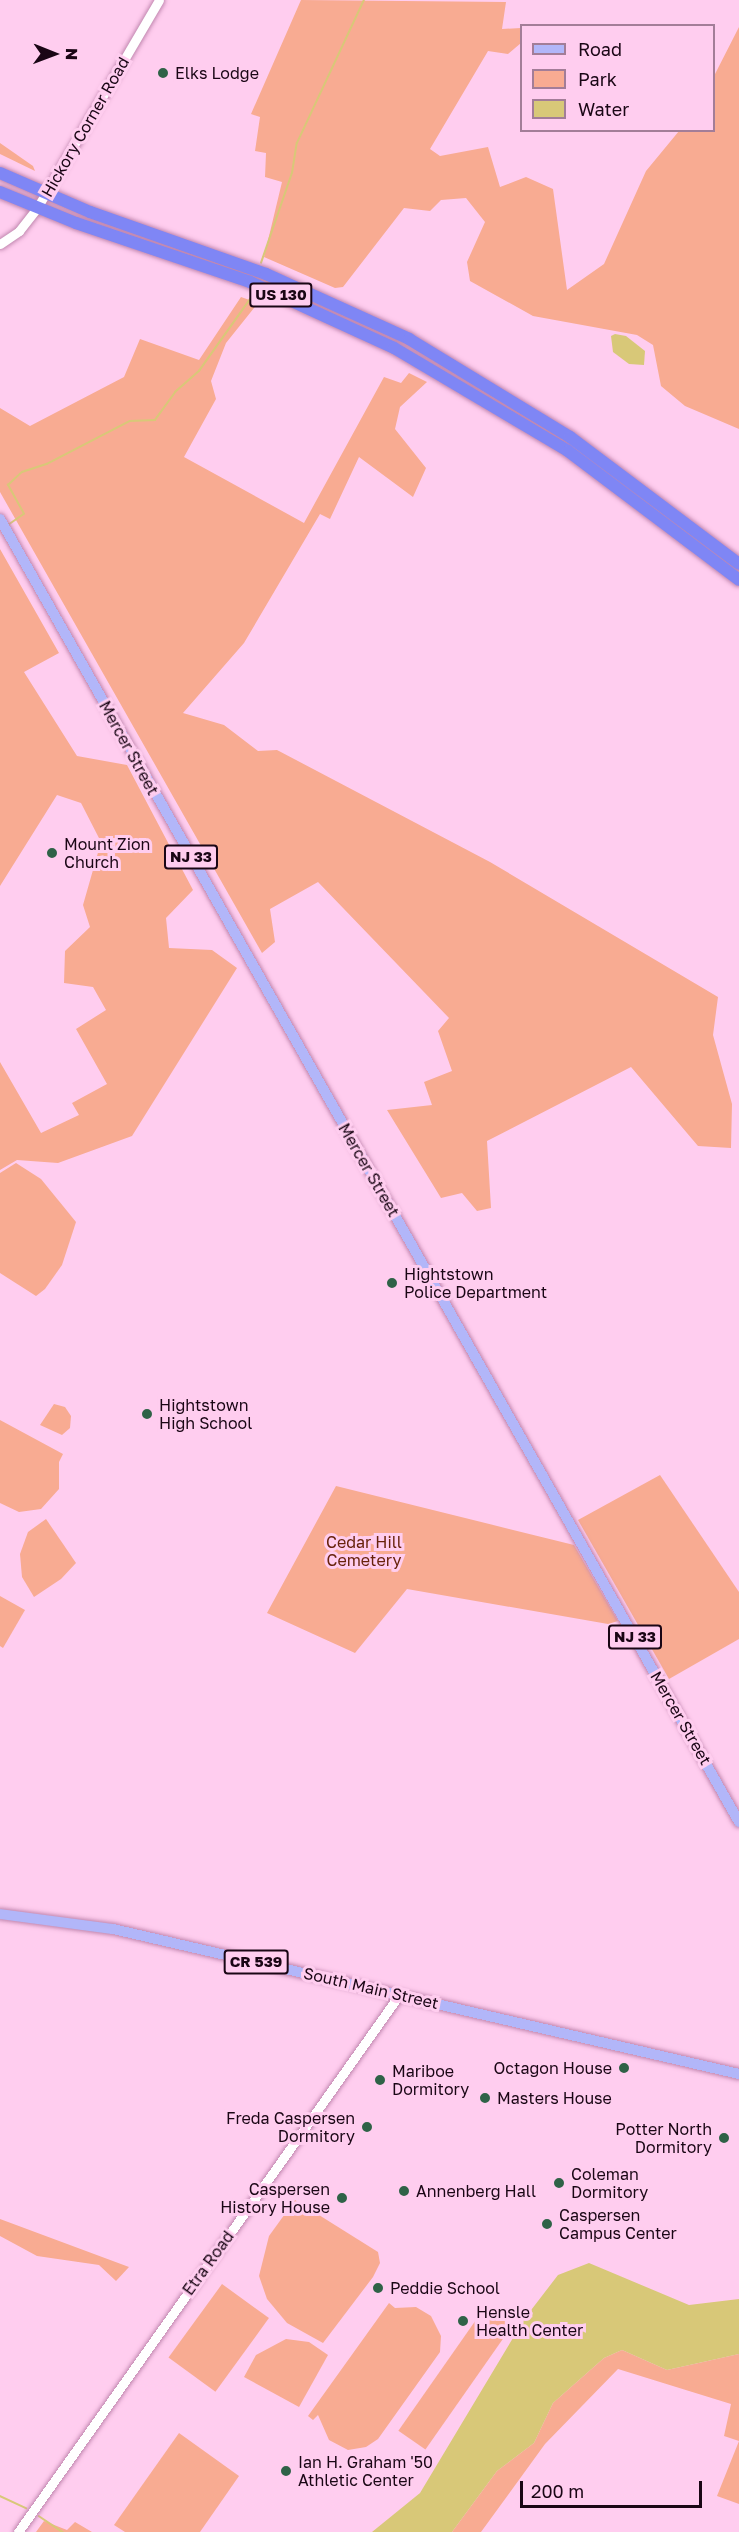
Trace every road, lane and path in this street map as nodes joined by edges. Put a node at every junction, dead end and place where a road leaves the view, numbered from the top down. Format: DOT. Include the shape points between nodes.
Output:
graph roads {
  1 [pos="159,0"];
  2 [pos="0,173"];
  3 [pos="0,192"];
  4 [pos="46,194"];
  5 [pos="37,208"];
  6 [pos="0,244"];
  7 [pos="3,524"];
  8 [pos="739,564"];
  9 [pos="739,580"];
  10 [pos="739,1822"];
  11 [pos="0,1914"];
  12 [pos="399,1995"];
  13 [pos="739,2074"];
  14 [pos="18,2532"];
  1 -- 4 [label="main road, Hickory Corner Road"];
  2 -- 4 [label="highway, US 130"];
  3 -- 5 [label="highway, US 130"];
  4 -- 5 [label="main road, Hickory Corner Road"];
  4 -- 8 [label="highway, US 130" via="266,274 409,339 600,457"];
  5 -- 6 [label="main road, Hickory Corner Road" via="19,231"];
  5 -- 9 [label="highway, US 130" via="250,282 394,348 568,452"];
  7 -- 10 [label="main road, Mercer Street / NJ 33"];
  11 -- 12 [label="main road, South Main Street / CR 539" via="113,1929"];
  12 -- 13 [label="main road, South Main Street / CR 539"];
  12 -- 14 [label="main road, Etra Road"];
}
